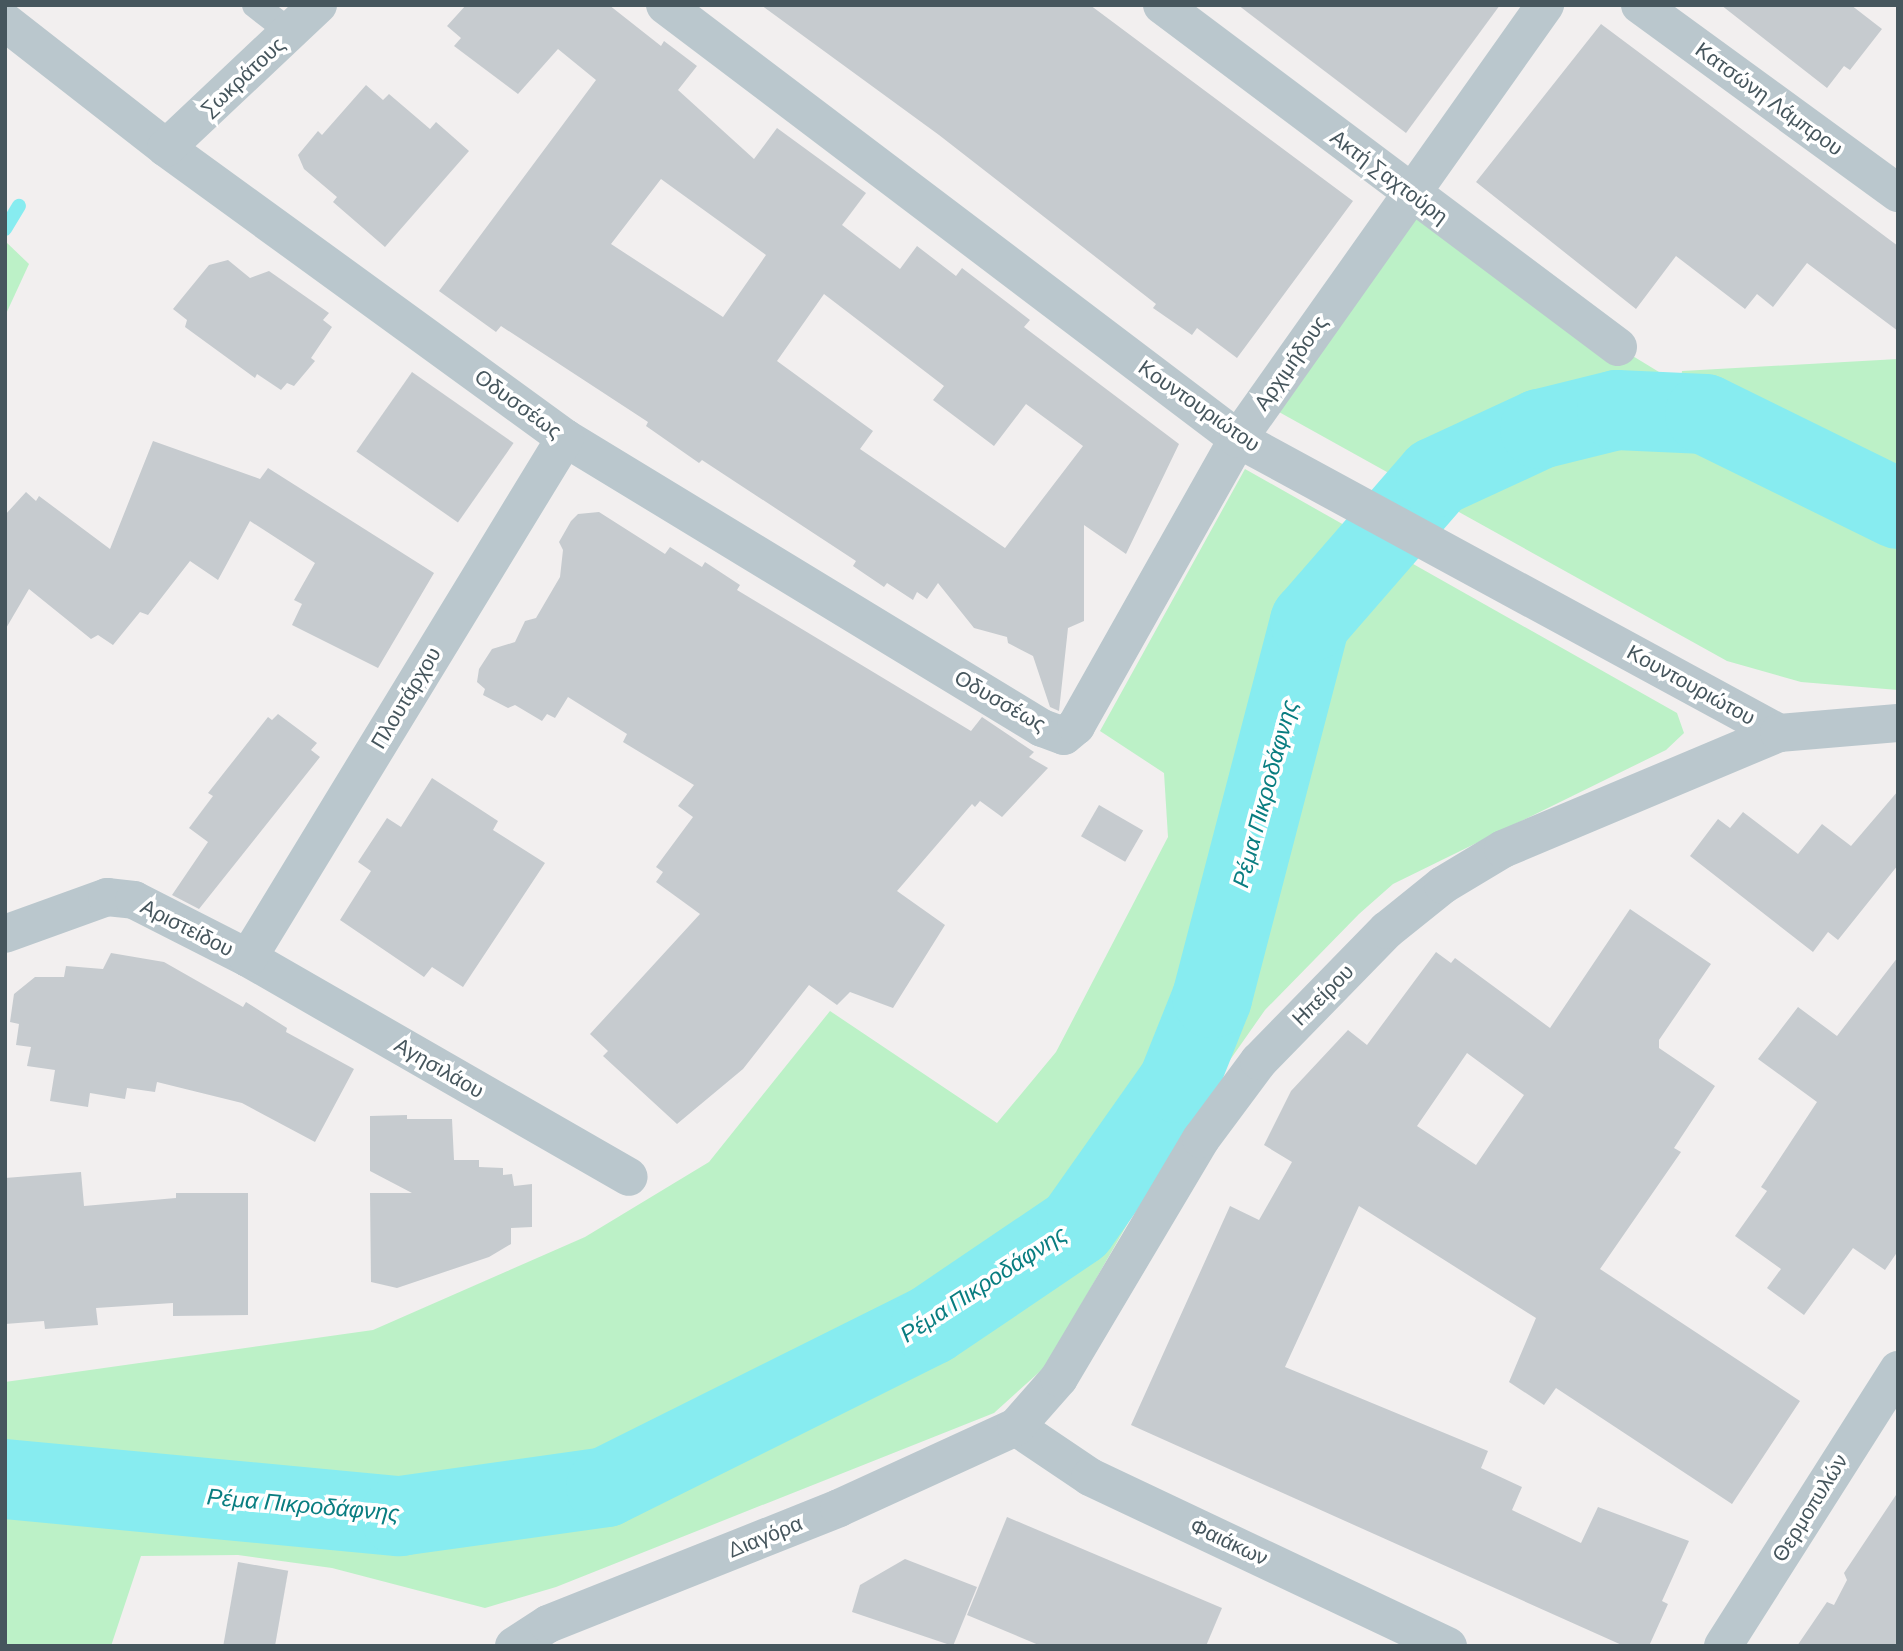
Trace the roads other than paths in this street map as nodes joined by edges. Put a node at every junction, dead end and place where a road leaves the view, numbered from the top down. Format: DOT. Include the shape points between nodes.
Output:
graph roads {
  1 [pos="255,5"];
  2 [pos="318,5"];
  3 [pos="666,5"];
  4 [pos="1162,5"];
  5 [pos="1545,5"];
  6 [pos="1640,5"];
  7 [pos="5,22"];
  8 [pos="290,32"];
  9 [pos="166,148"];
  10 [pos="1409,193"];
  11 [pos="1898,193"];
  12 [pos="1618,347"];
  13 [pos="565,438"];
  14 [pos="1238,439"];
  15 [pos="1898,723"];
  16 [pos="1779,733"];
  17 [pos="1064,736"];
  18 [pos="5,934"];
  19 [pos="248,958"];
  20 [pos="629,1177"];
  21 [pos="1898,1370"];
  22 [pos="1016,1427"];
  23 [pos="514,1646"];
  24 [pos="1448,1646"];
  25 [pos="1723,1646"];
  1 -- 8 [label="lane"];
  2 -- 8 [label="street, Σωκράτους"];
  3 -- 14 [label="street, Κουντουριώτου"];
  4 -- 10 [label="street, Ακτή Σαχτούρη"];
  5 -- 10 [label="street, Αρχιμήδους"];
  6 -- 11 [label="street, Κατσώνη Λάμπρου"];
  7 -- 9 [label="street, Οδυσσέως"];
  8 -- 9 [label="street, Σωκράτους"];
  9 -- 13 [label="street, Οδυσσέως"];
  10 -- 12 [label="street, Ακτή Σαχτούρη"];
  10 -- 14 [label="street, Αρχιμήδους"];
  13 -- 17 [label="street, Οδυσσέως" via="1042,728"];
  13 -- 19 [label="street, Πλουτάρχου"];
  14 -- 16 [label="street, Κουντουριώτου"];
  14 -- 17 [label="street, Αρχιμήδους" via="1076,726"];
  15 -- 16 [label="street, Ηπείρου"];
  16 -- 22 [label="street, Ηπείρου" via="1503,849 1444,885 1387,930 1259,1061 1201,1139 1059,1378"];
  18 -- 19 [label="street, Αριστείδου" via="107,897 134,900"];
  19 -- 20 [label="street, Αγησιλάου"];
  21 -- 25 [label="street, Θερμοπυλών"];
  22 -- 23 [label="street, Διαγόρα" via="851,1503 548,1624"];
  22 -- 24 [label="street, Φαιάκων" via="1090,1477"];
}
